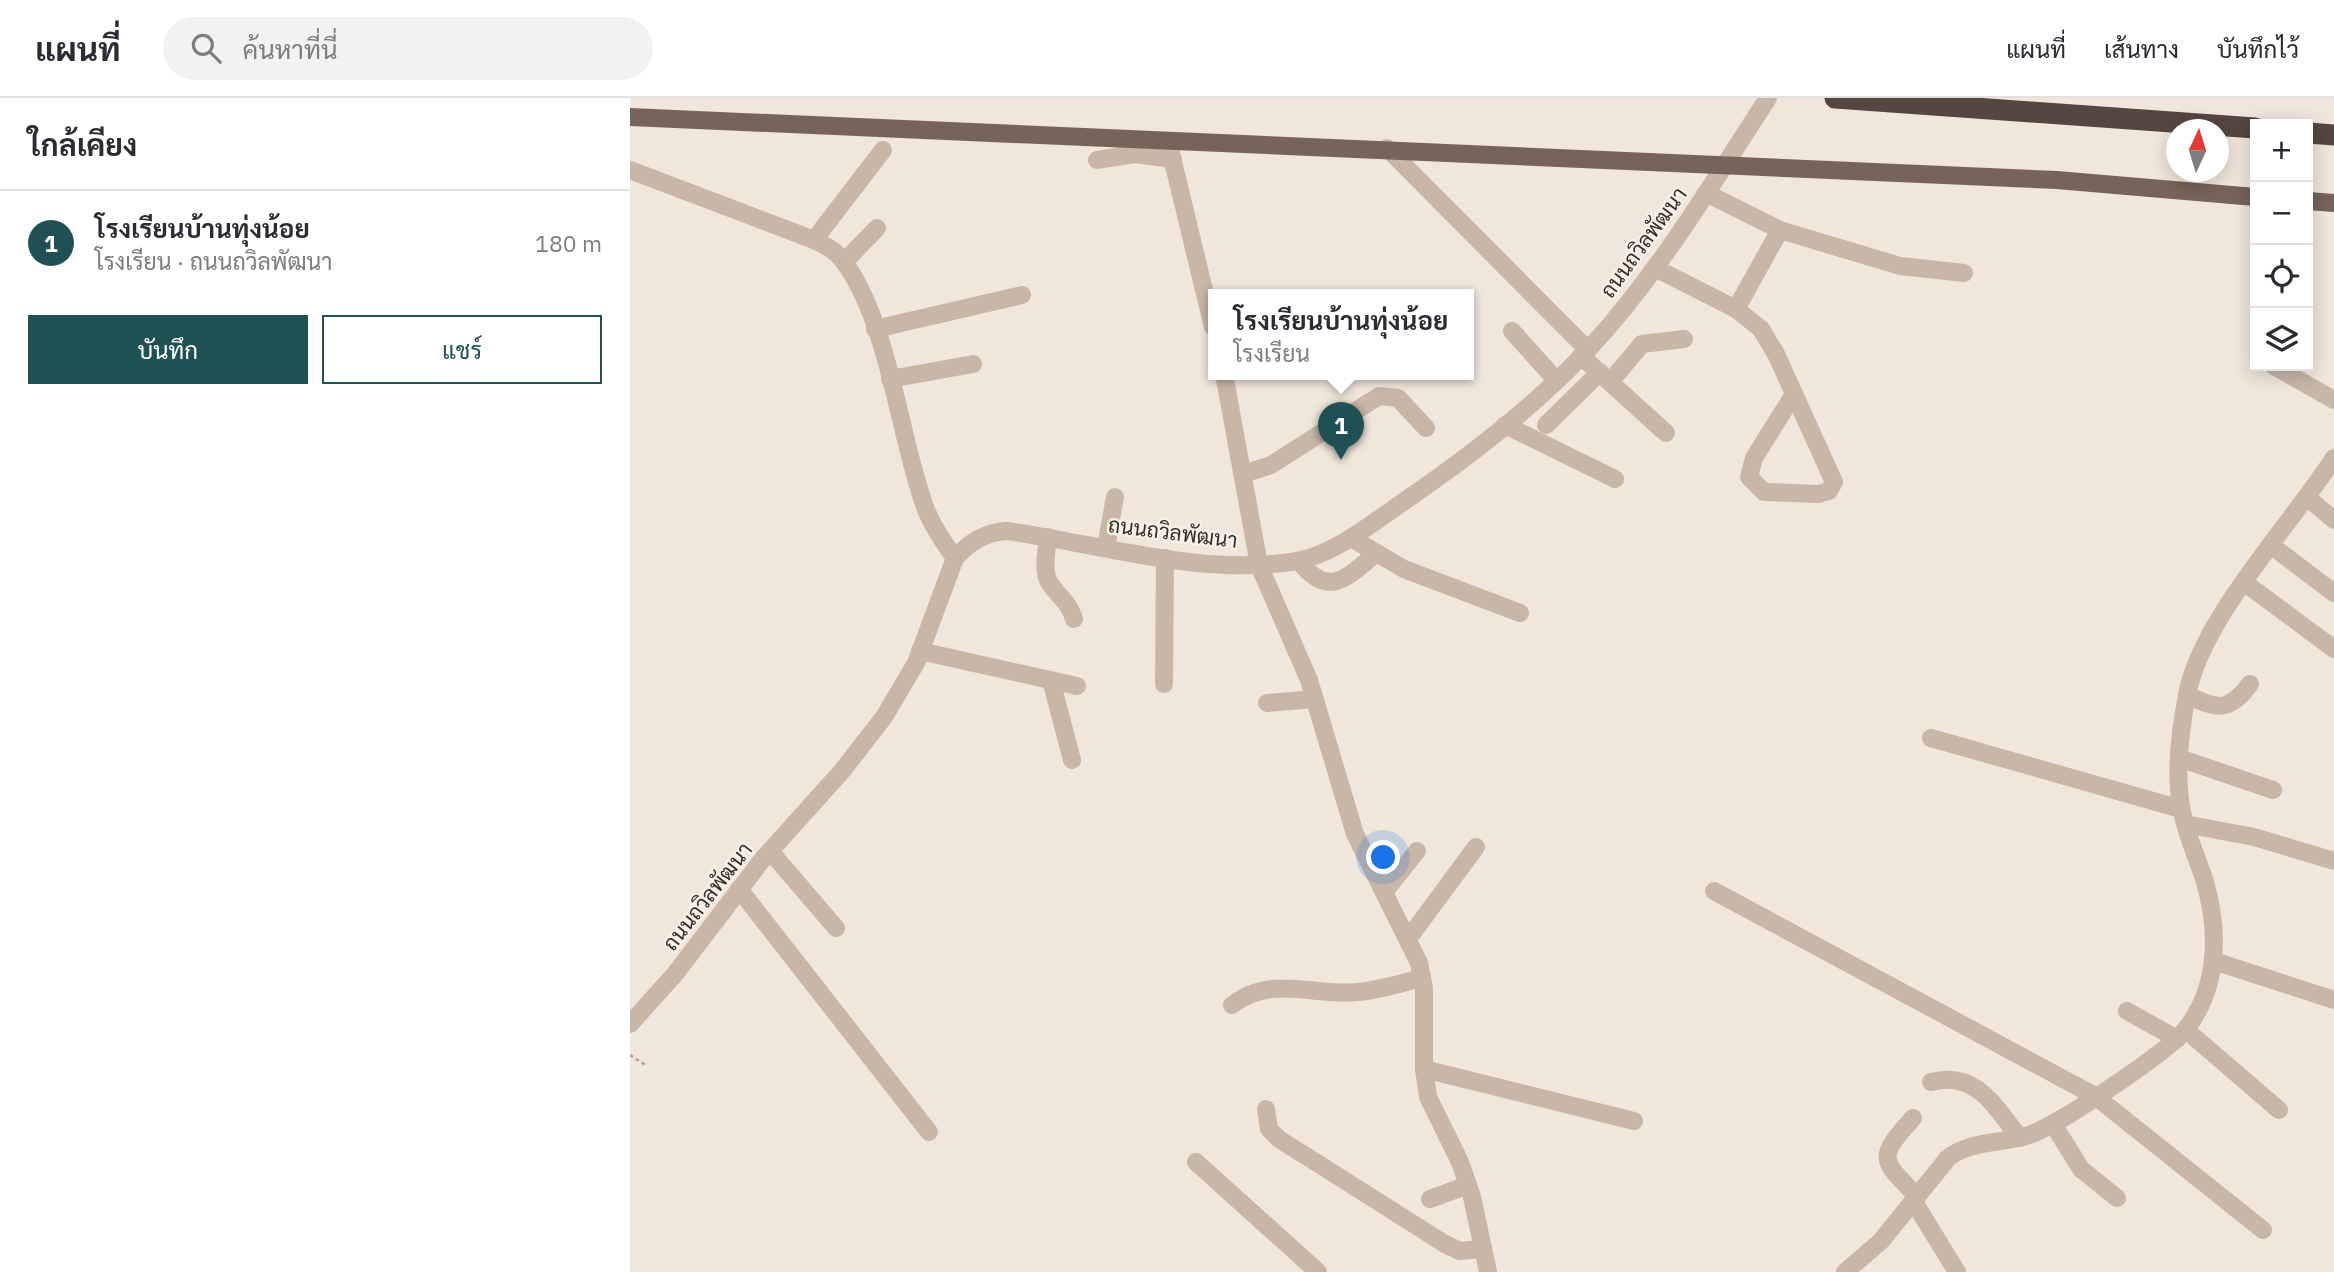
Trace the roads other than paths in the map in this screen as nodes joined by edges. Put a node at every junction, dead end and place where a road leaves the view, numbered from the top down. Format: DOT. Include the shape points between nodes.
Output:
graph roads {
  1 [pos="1768,98"];
  2 [pos="1835,98"];
  3 [pos="630,117"];
  4 [pos="2250,128"];
  5 [pos="2313,133"];
  6 [pos="2334,135"];
  7 [pos="1168,141"];
  8 [pos="1387,148"];
  9 [pos="883,150"];
  10 [pos="1173,159"];
  11 [pos="1097,160"];
  12 [pos="1725,164"];
  13 [pos="630,170"];
  14 [pos="1706,193"];
  15 [pos="2250,197"];
  16 [pos="2313,201"];
  17 [pos="2334,203"];
  18 [pos="877,228"];
  19 [pos="1780,230"];
  20 [pos="814,240"];
  21 [pos="844,262"];
  22 [pos="1655,268"];
  23 [pos="1964,273"];
  24 [pos="1022,295"];
  25 [pos="1208,306"];
  26 [pos="1736,309"];
  27 [pos="875,329"];
  28 [pos="1512,331"];
  29 [pos="1684,339"];
  30 [pos="1584,352"];
  31 [pos="973,364"];
  32 [pos="2283,371"];
  33 [pos="1605,377"];
  34 [pos="890,379"];
  35 [pos="1225,380"];
  36 [pos="1556,380"];
  37 [pos="1794,394"];
  38 [pos="2334,400"];
  39 [pos="1504,425"];
  40 [pos="1546,425"];
  41 [pos="1426,428"];
  42 [pos="1666,433"];
  43 [pos="2334,458"];
  44 [pos="1243,474"];
  45 [pos="1615,479"];
  46 [pos="1115,497"];
  47 [pos="2308,498"];
  48 [pos="2334,520"];
  49 [pos="1048,537"];
  50 [pos="1351,538"];
  51 [pos="2272,546"];
  52 [pos="1106,547"];
  53 [pos="1375,554"];
  54 [pos="955,558"];
  55 [pos="1165,558"];
  56 [pos="1299,561"];
  57 [pos="1259,565"];
  58 [pos="2245,583"];
  59 [pos="2334,593"];
  60 [pos="1520,613"];
  61 [pos="1074,619"];
  62 [pos="2334,649"];
  63 [pos="920,651"];
  64 [pos="1051,680"];
  65 [pos="1164,684"];
  66 [pos="2250,684"];
  67 [pos="1077,686"];
  68 [pos="2187,695"];
  69 [pos="1315,699"];
  70 [pos="1267,704"];
  71 [pos="1931,738"];
  72 [pos="2179,758"];
  73 [pos="1072,760"];
  74 [pos="2273,790"];
  75 [pos="2183,816"];
  76 [pos="1476,847"];
  77 [pos="1416,850"];
  78 [pos="770,851"];
  79 [pos="2334,861"];
  80 [pos="739,889"];
  81 [pos="1385,891"];
  82 [pos="1714,891"];
  83 [pos="836,928"];
  84 [pos="1408,939"];
  85 [pos="2214,961"];
  86 [pos="1422,978"];
  87 [pos="2334,1000"];
  88 [pos="1232,1005"];
  89 [pos="2127,1011"];
  90 [pos="630,1024"];
  91 [pos="2181,1034"];
  92 [pos="1424,1069"];
  93 [pos="1931,1082"];
  94 [pos="2095,1096"];
  95 [pos="1266,1110"];
  96 [pos="2279,1110"];
  97 [pos="1913,1118"];
  98 [pos="1634,1121"];
  99 [pos="2053,1124"];
  100 [pos="929,1132"];
  101 [pos="2020,1138"];
  102 [pos="1196,1161"];
  103 [pos="1468,1185"];
  104 [pos="2117,1198"];
  105 [pos="1430,1199"];
  106 [pos="1916,1199"];
  107 [pos="2263,1230"];
  108 [pos="1483,1249"];
  109 [pos="1318,1272"];
  110 [pos="1489,1272"];
  111 [pos="1845,1272"];
  112 [pos="1957,1272"];
  1 -- 12 [label="street, ถนนถวิลพัฒนา"];
  2 -- 4 [label="highway"];
  3 -- 7 [label="main road"];
  5 -- 6 [label="highway"];
  7 -- 8 [label="main road"];
  7 -- 10 [label="street"];
  8 -- 12 [label="main road"];
  8 -- 30 [label="street"];
  9 -- 20 [label="street"];
  10 -- 11 [label="street" via="1135,153"];
  10 -- 25 [label="street"];
  12 -- 14 [label="street, ถนนถวิลพัฒนา"];
  12 -- 15 [label="main road" via="2057,180"];
  13 -- 20 [label="street"];
  14 -- 19 [label="street"];
  14 -- 22 [label="street, ถนนถวิลพัฒนา"];
  16 -- 17 [label="main road"];
  18 -- 21 [label="street"];
  19 -- 23 [label="street" via="1900,266"];
  19 -- 26 [label="street"];
  20 -- 21 [label="street"];
  21 -- 27 [label="street"];
  22 -- 26 [label="street"];
  22 -- 30 [label="street, ถนนถวิลพัฒนา"];
  24 -- 27 [label="street"];
  26 -- 37 [label="street" via="1761,329"];
  27 -- 34 [label="street"];
  28 -- 36 [label="street"];
  29 -- 33 [label="street" via="1642,344"];
  30 -- 33 [label="street"];
  30 -- 36 [label="street, ถนนถวิลพัฒนา"];
  31 -- 34 [label="street"];
  32 -- 38 [label="street"];
  33 -- 40 [label="street"];
  33 -- 42 [label="street"];
  34 -- 54 [label="street" via="926,509"];
  35 -- 44 [label="street"];
  36 -- 39 [label="street, ถนนถวิลพัฒนา"];
  37 -- 37 [label="street" via="1834,482 1829,491 1764,492 1749,477 1754,457"];
  39 -- 45 [label="street"];
  39 -- 50 [label="street, ถนนถวิลพัฒนา"];
  41 -- 44 [label="street" via="1398,398 1379,396 1272,465"];
  43 -- 47 [label="street"];
  44 -- 57 [label="street"];
  46 -- 52 [label="street"];
  47 -- 48 [label="street"];
  47 -- 51 [label="street"];
  49 -- 52 [label="street, ถนนถวิลพัฒนา"];
  49 -- 54 [label="street, ถนนถวิลพัฒนา" via="995,532 968,545"];
  49 -- 61 [label="street" via="1049,582 1070,605"];
  50 -- 53 [label="street"];
  50 -- 56 [label="street, ถนนถวิลพัฒนา"];
  51 -- 58 [label="street"];
  51 -- 59 [label="street"];
  52 -- 55 [label="street, ถนนถวิลพัฒนา"];
  53 -- 56 [label="street" via="1346,579 1334,582 1318,580"];
  53 -- 60 [label="street"];
  54 -- 63 [label="street, ถนนถวิลพัฒนา"];
  55 -- 57 [label="street, ถนนถวิลพัฒนา"];
  55 -- 65 [label="street"];
  56 -- 57 [label="street, ถนนถวิลพัฒนา"];
  57 -- 69 [label="street"];
  58 -- 62 [label="street"];
  58 -- 68 [label="street" via="2198,656"];
  63 -- 64 [label="street"];
  63 -- 78 [label="street, ถนนถวิลพัฒนา" via="884,717"];
  64 -- 67 [label="street"];
  64 -- 73 [label="street"];
  66 -- 68 [label="street" via="2238,701 2221,706"];
  68 -- 72 [label="street"];
  69 -- 70 [label="street"];
  69 -- 81 [label="street" via="1343,800"];
  71 -- 75 [label="street"];
  72 -- 74 [label="street"];
  72 -- 75 [label="street"];
  75 -- 79 [label="street"];
  75 -- 85 [label="street" via="2211,910"];
  76 -- 84 [label="street"];
  77 -- 81 [label="street"];
  78 -- 80 [label="street, ถนนถวิลพัฒนา"];
  78 -- 83 [label="street"];
  80 -- 90 [label="street, ถนนถวิลพัฒนา" via="675,974"];
  80 -- 100 [label="street"];
  81 -- 84 [label="street"];
  82 -- 94 [label="street"];
  84 -- 86 [label="street"];
  85 -- 87 [label="street"];
  85 -- 91 [label="street" via="2206,993"];
  86 -- 88 [label="street" via="1356,992 1285,987 1254,991"];
  86 -- 92 [label="street"];
  89 -- 91 [label="street"];
  91 -- 94 [label="street"];
  91 -- 96 [label="street"];
  92 -- 98 [label="street"];
  92 -- 103 [label="street" via="1434,1113"];
  93 -- 101 [label="street" via="1947,1078 1968,1082"];
  94 -- 99 [label="street"];
  94 -- 107 [label="street"];
  95 -- 108 [label="street" via="1269,1129 1279,1139 1460,1251"];
  97 -- 106 [label="street" via="1886,1154 1894,1173"];
  99 -- 101 [label="street"];
  99 -- 104 [label="street" via="2081,1169"];
  101 -- 106 [label="street" via="1958,1150"];
  102 -- 109 [label="street"];
  103 -- 105 [label="street"];
  103 -- 108 [label="street"];
  106 -- 111 [label="street" via="1881,1241"];
  106 -- 112 [label="street"];
  108 -- 110 [label="street"];
}
